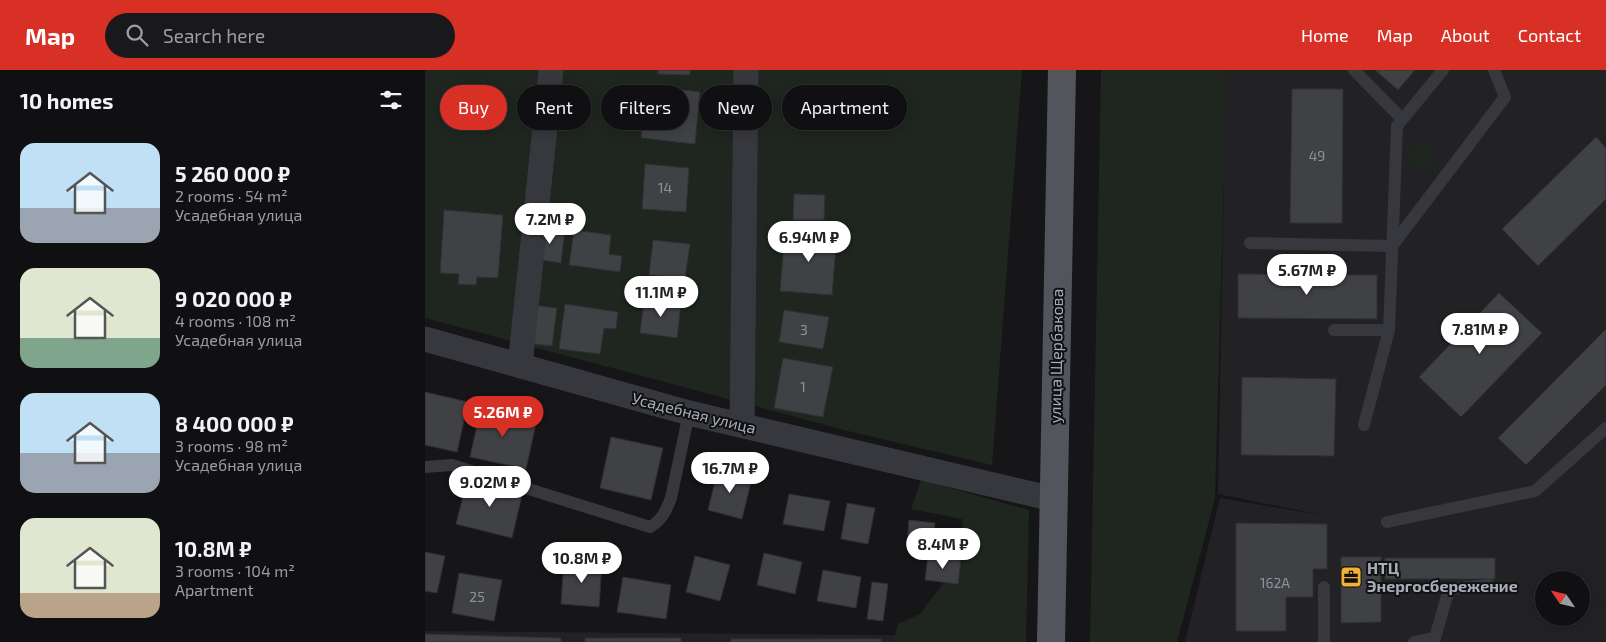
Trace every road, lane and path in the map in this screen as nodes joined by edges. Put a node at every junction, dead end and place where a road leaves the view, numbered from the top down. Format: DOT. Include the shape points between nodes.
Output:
graph roads {
  1 [pos="551,70"];
  2 [pos="746,70"];
  3 [pos="1062,70"];
  4 [pos="1354,70"];
  5 [pos="1443,70"];
  6 [pos="1494,70"];
  7 [pos="1402,119"];
  8 [pos="1250,243"];
  9 [pos="1392,246"];
  10 [pos="1334,330"];
  11 [pos="1389,330"];
  12 [pos="425,339"];
  13 [pos="520,366"];
  14 [pos="689,414"];
  15 [pos="742,425"];
  16 [pos="1364,425"];
  17 [pos="1606,429"];
  18 [pos="425,468"];
  19 [pos="1053,499"];
  20 [pos="1387,522"];
  21 [pos="1489,585"];
  22 [pos="1324,588"];
  23 [pos="1051,642"];
  24 [pos="1324,642"];
  25 [pos="1414,642"];
  1 -- 13 [label="street"];
  2 -- 15 [label="street"];
  3 -- 19 [label="main road, улица Щербакова"];
  4 -- 7 [label="lane"];
  5 -- 7 [label="lane"];
  6 -- 9 [label="lane" via="1505,97"];
  7 -- 9 [label="lane" via="1397,126"];
  8 -- 9 [label="lane"];
  9 -- 11 [label="lane"];
  10 -- 11 [label="lane"];
  11 -- 16 [label="lane"];
  12 -- 13 [label="street, Усадебная улица"];
  13 -- 14 [label="street, Усадебная улица"];
  14 -- 15 [label="street, Усадебная улица"];
  14 -- 18 [label="lane" via="667,510 660,521 650,527 452,465"];
  15 -- 19 [label="street, Усадебная улица"];
  17 -- 20 [label="lane" via="1535,491"];
  19 -- 23 [label="main road, улица Щербакова"];
  21 -- 25 [label="lane" via="1449,588 1435,638"];
  22 -- 24 [label="lane"];
}
